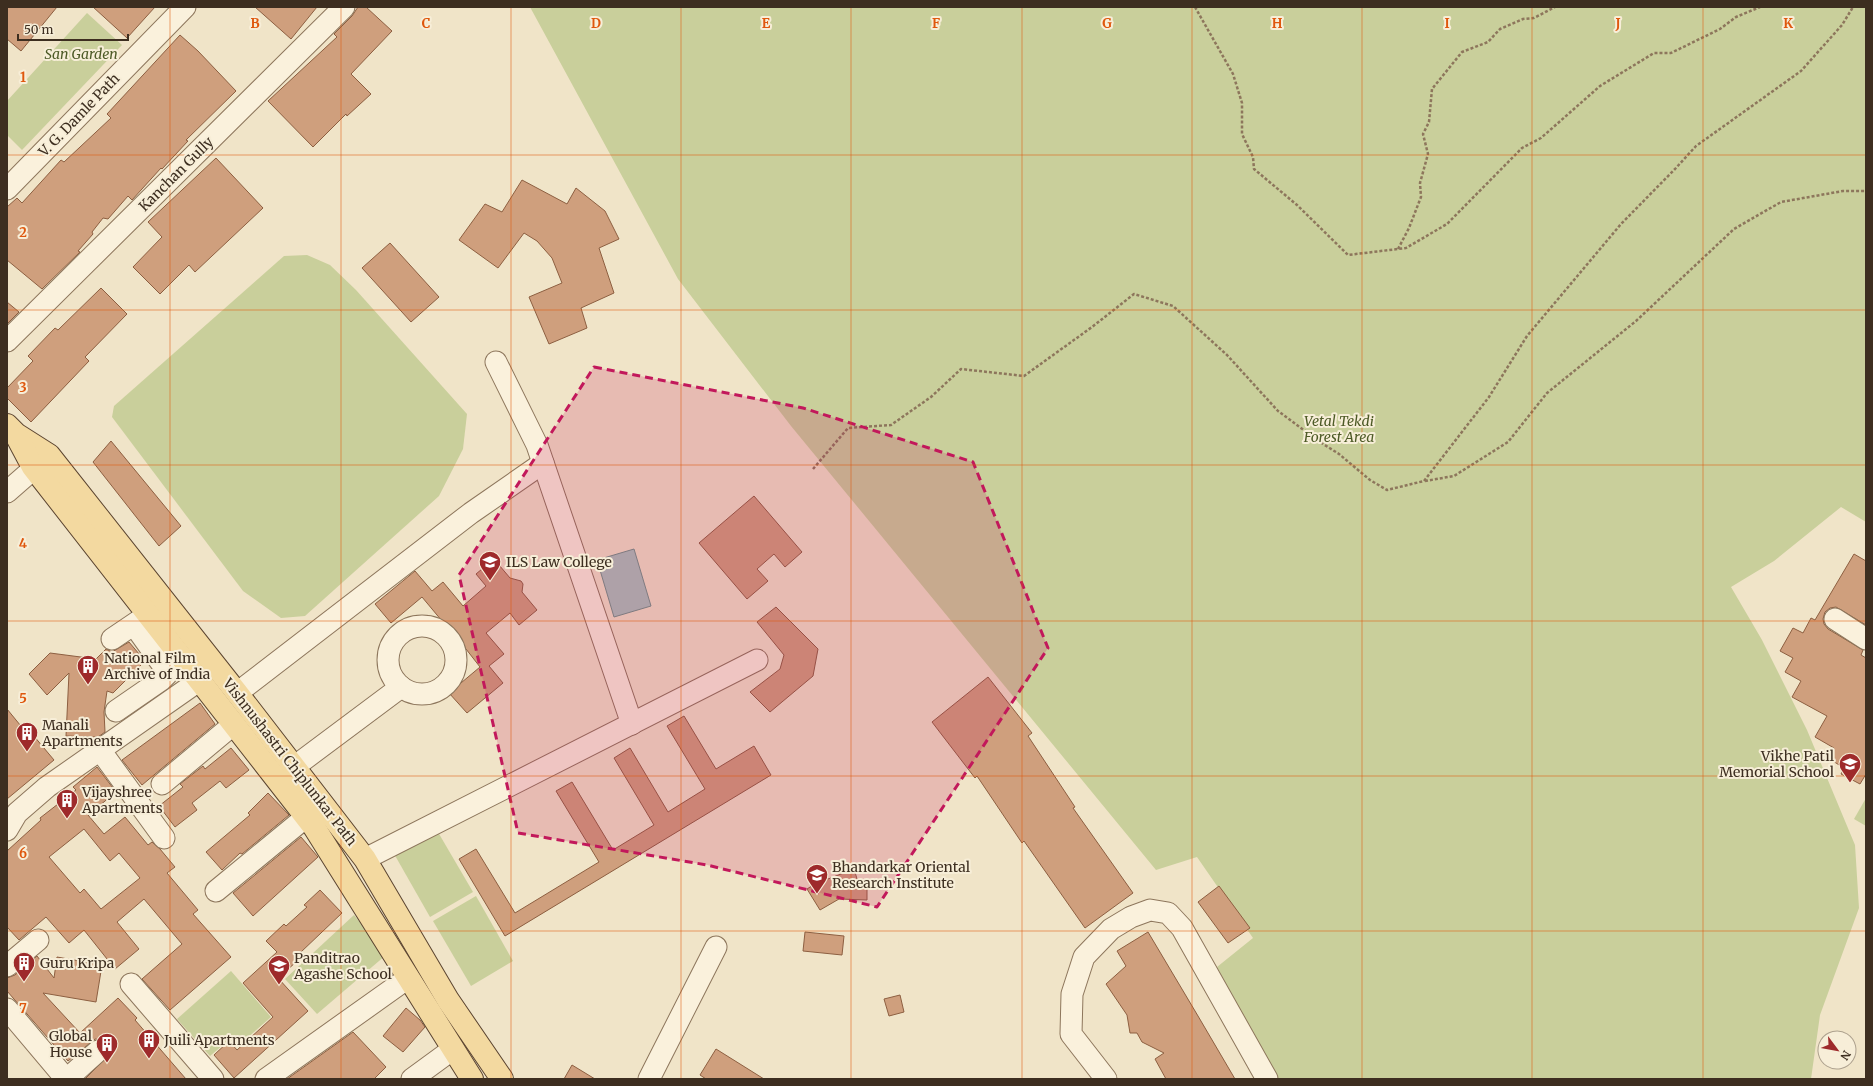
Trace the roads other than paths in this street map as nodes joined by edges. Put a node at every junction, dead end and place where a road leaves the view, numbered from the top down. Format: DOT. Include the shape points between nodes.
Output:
graph roads {
  1 [pos="185,7"];
  2 [pos="344,7"];
  3 [pos="7,189"];
  4 [pos="7,341"];
  5 [pos="496,362"];
  6 [pos="11,429"];
  7 [pos="41,461"];
  8 [pos="543,463"];
  9 [pos="7,492"];
  10 [pos="1835,619"];
  11 [pos="142,620"];
  12 [pos="112,639"];
  13 [pos="1866,639"];
  14 [pos="757,660"];
  15 [pos="200,680"];
  16 [pos="401,687"];
  17 [pos="237,693"];
  18 [pos="116,711"];
  19 [pos="234,724"];
  20 [pos="632,724"];
  21 [pos="100,750"];
  22 [pos="294,767"];
  23 [pos="162,784"];
  24 [pos="306,817"];
  25 [pos="7,830"];
  26 [pos="164,838"];
  27 [pos="365,859"];
  28 [pos="216,891"];
  29 [pos="38,940"];
  30 [pos="716,947"];
  31 [pos="7,966"];
  32 [pos="408,978"];
  33 [pos="130,984"];
  34 [pos="7,1009"];
  35 [pos="453,1049"];
  36 [pos="98,1051"];
  37 [pos="66,1079"];
  38 [pos="213,1079"];
  39 [pos="266,1079"];
  40 [pos="412,1079"];
  41 [pos="472,1079"];
  42 [pos="502,1079"];
  43 [pos="649,1079"];
  44 [pos="1106,1079"];
  45 [pos="1267,1079"];
  1 -- 3 [label="street, V. G. Damle Path"];
  2 -- 4 [label="street, Kanchan Gully"];
  5 -- 8 [label="street" via="537,445"];
  6 -- 7 [label="main road, Vishnushastri Chiplunkar Path"];
  7 -- 9 [label="street"];
  7 -- 11 [label="main road, Vishnushastri Chiplunkar Path"];
  7 -- 17 [label="main road, Vishnushastri Chiplunkar Path"];
  8 -- 17 [label="street" via="471,513"];
  8 -- 20 [label="street"];
  10 -- 13 [label="street"];
  11 -- 12 [label="street"];
  11 -- 15 [label="main road, Vishnushastri Chiplunkar Path"];
  11 -- 18 [label="street" via="167,674"];
  14 -- 20 [label="street"];
  15 -- 19 [label="main road, Vishnushastri Chiplunkar Path"];
  15 -- 21 [label="street"];
  16 -- 22 [label="street"];
  17 -- 22 [label="main road, Vishnushastri Chiplunkar Path"];
  19 -- 23 [label="street"];
  19 -- 24 [label="main road, Vishnushastri Chiplunkar Path"];
  20 -- 27 [label="street"];
  21 -- 25 [label="street" via="47,787 17,813"];
  21 -- 26 [label="street"];
  22 -- 27 [label="main road, Vishnushastri Chiplunkar Path"];
  24 -- 28 [label="street"];
  24 -- 32 [label="main road, Vishnushastri Chiplunkar Path"];
  27 -- 42 [label="main road, Vishnushastri Chiplunkar Path" via="448,1000"];
  29 -- 31 [label="street"];
  30 -- 43 [label="street"];
  32 -- 35 [label="main road, Vishnushastri Chiplunkar Path"];
  32 -- 39 [label="street"];
  33 -- 38 [label="street"];
  34 -- 37 [label="street"];
  35 -- 40 [label="street"];
  35 -- 41 [label="main road, Vishnushastri Chiplunkar Path"];
  36 -- 37 [label="street"];
  44 -- 45 [label="street" via="1071,1034 1072,994 1084,957 1111,929 1131,917 1150,910 1168,913 1182,928"];
}
